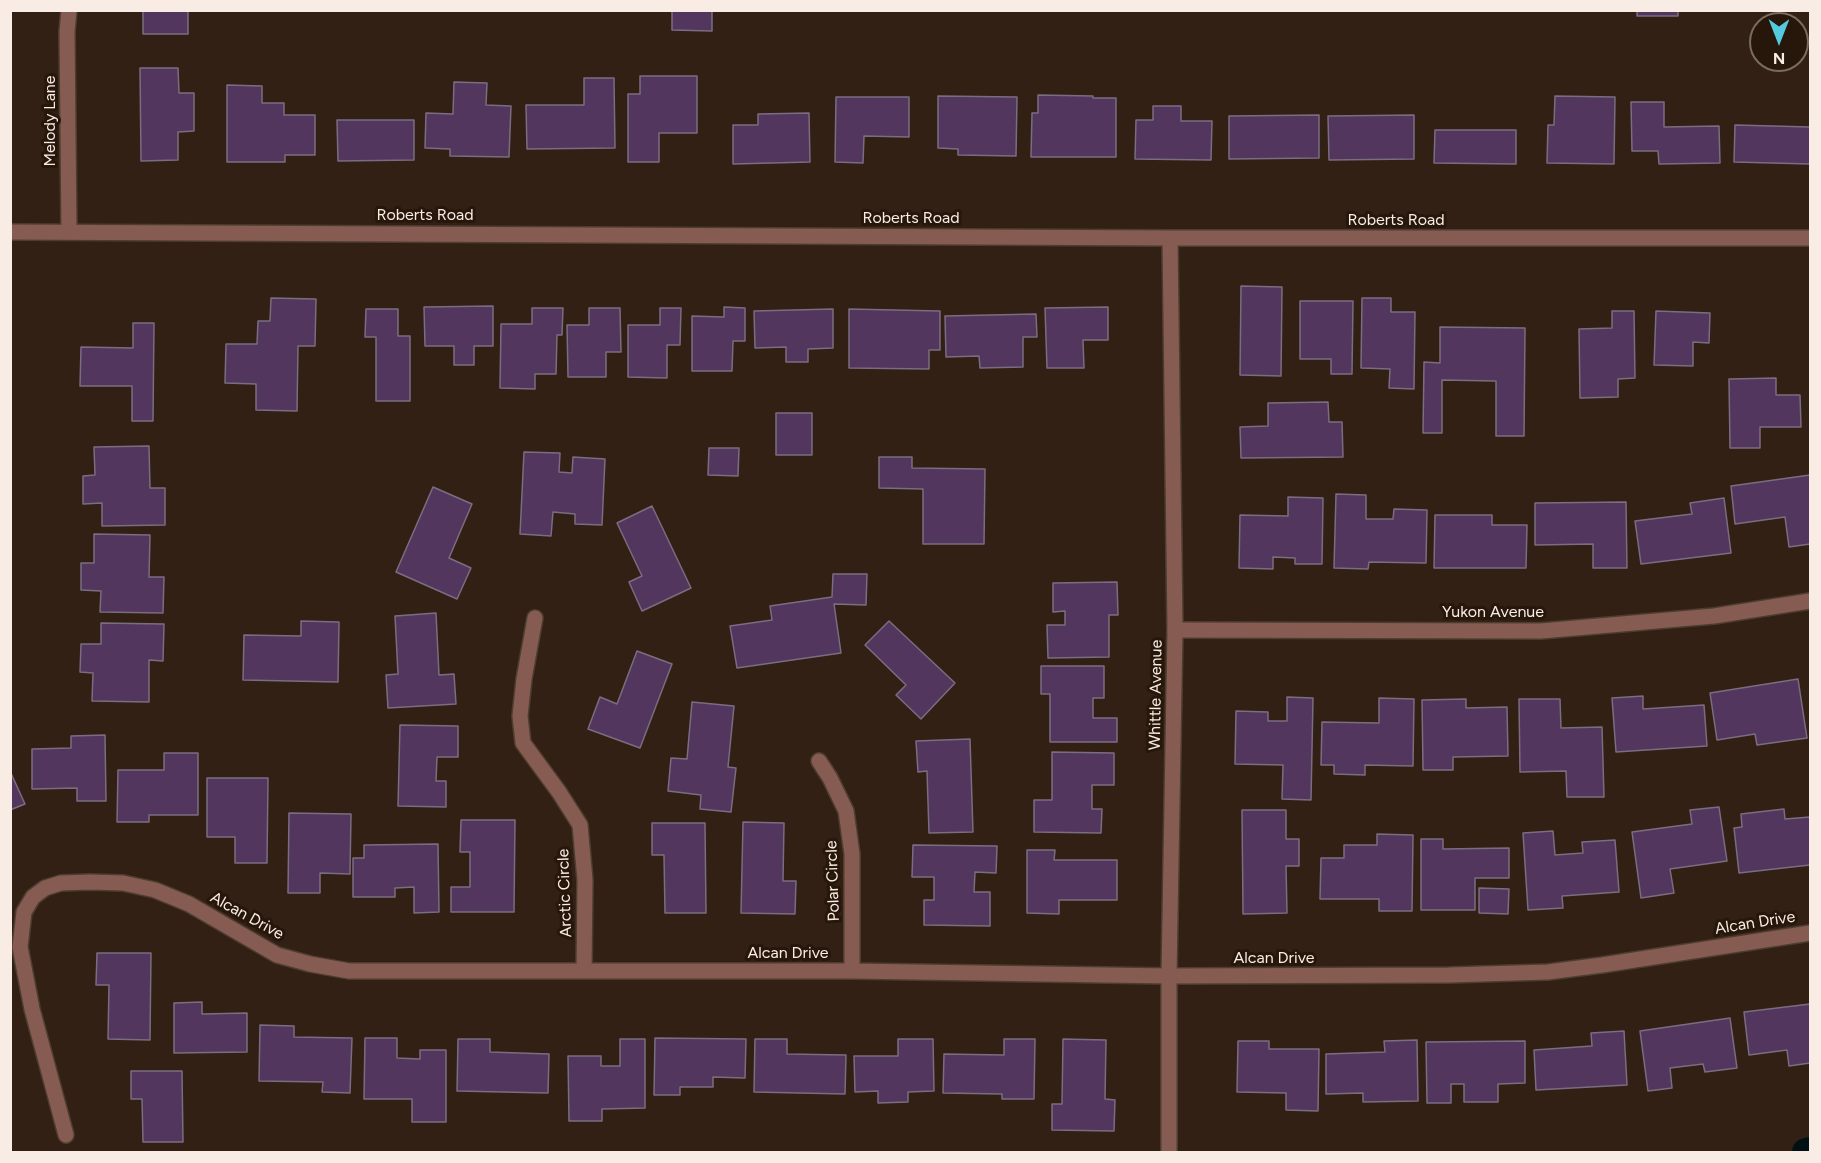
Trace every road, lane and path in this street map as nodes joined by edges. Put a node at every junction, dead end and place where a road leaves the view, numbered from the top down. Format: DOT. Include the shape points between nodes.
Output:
graph roads {
  1 [pos="69,10"];
  2 [pos="10,232"];
  3 [pos="69,232"];
  4 [pos="1170,238"];
  5 [pos="1810,238"];
  6 [pos="1810,601"];
  7 [pos="535,618"];
  8 [pos="1175,630"];
  9 [pos="819,761"];
  10 [pos="1810,933"];
  11 [pos="584,971"];
  12 [pos="852,971"];
  13 [pos="1169,976"];
  14 [pos="66,1135"];
  15 [pos="1169,1152"];
  1 -- 3 [label="street, Melody Lane"];
  2 -- 3 [label="street, Roberts Road"];
  3 -- 4 [label="street, Roberts Road"];
  4 -- 5 [label="street, Roberts Road"];
  4 -- 8 [label="street, Whittle Avenue"];
  6 -- 8 [label="street, Yukon Avenue" via="1714,616 1541,631"];
  7 -- 11 [label="street, Arctic Circle" via="520,716 523,743 580,825 585,880"];
  8 -- 13 [label="street, Whittle Avenue"];
  9 -- 12 [label="street, Polar Circle" via="846,811 852,854"];
  10 -- 13 [label="street, Alcan Drive" via="1548,972"];
  11 -- 12 [label="street, Alcan Drive"];
  11 -- 14 [label="street, Alcan Drive" via="350,971 278,955 189,904 155,890 123,883 90,882 45,888 33,897 24,912 20,947 32,1009"];
  12 -- 13 [label="street, Alcan Drive"];
  13 -- 15 [label="street, Whittle Avenue"];
}
